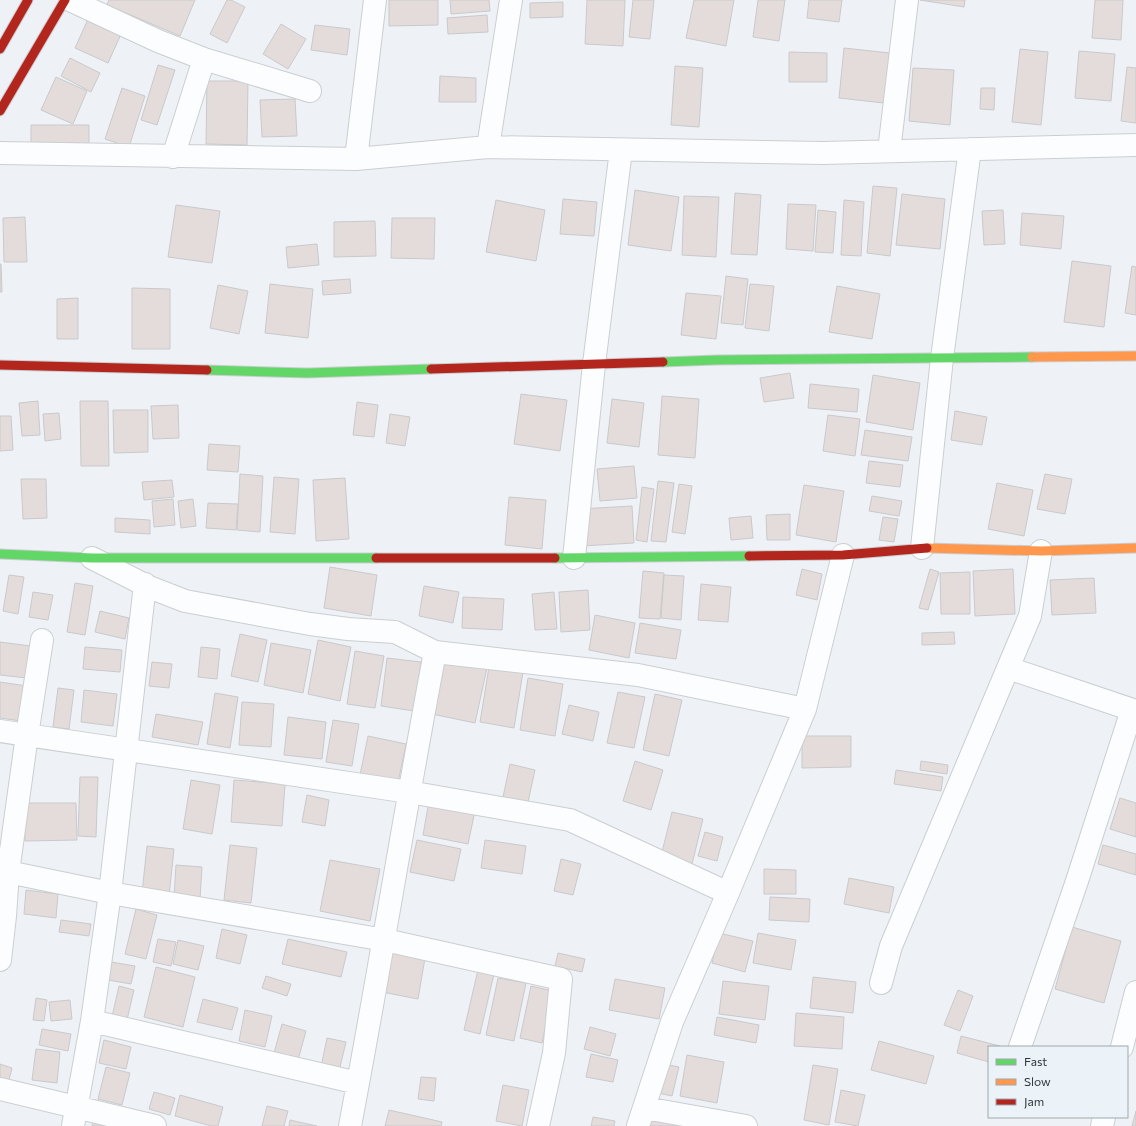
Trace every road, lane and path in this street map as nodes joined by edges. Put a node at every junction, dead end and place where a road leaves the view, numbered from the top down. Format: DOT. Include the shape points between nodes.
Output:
graph roads {
  1 [pos="28,0"];
  2 [pos="65,0"];
  3 [pos="70,0"];
  4 [pos="375,0"];
  5 [pos="511,0"];
  6 [pos="907,0"];
  7 [pos="0,49"];
  8 [pos="204,59"];
  9 [pos="310,91"];
  10 [pos="0,111"];
  11 [pos="1136,145"];
  12 [pos="488,147"];
  13 [pos="970,149"];
  14 [pos="621,150"];
  15 [pos="889,151"];
  16 [pos="0,153"];
  17 [pos="173,157"];
  18 [pos="356,159"];
  19 [pos="1136,356"];
  20 [pos="942,358"];
  21 [pos="594,364"];
  22 [pos="0,365"];
  23 [pos="922,548"];
  24 [pos="1136,548"];
  25 [pos="1041,551"];
  26 [pos="0,554"];
  27 [pos="843,555"];
  28 [pos="92,558"];
  29 [pos="574,558"];
  30 [pos="145,584"];
  31 [pos="42,640"];
  32 [pos="435,652"];
  33 [pos="1008,668"];
  34 [pos="805,709"];
  35 [pos="1134,710"];
  36 [pos="0,731"];
  37 [pos="27,735"];
  38 [pos="126,749"];
  39 [pos="409,792"];
  40 [pos="8,872"];
  41 [pos="110,893"];
  42 [pos="728,893"];
  43 [pos="385,940"];
  44 [pos="0,960"];
  45 [pos="881,982"];
  46 [pos="1136,992"];
  47 [pos="92,1021"];
  48 [pos="1020,1046"];
  49 [pos="1122,1046"];
  50 [pos="358,1083"];
  51 [pos="0,1090"];
  52 [pos="74,1117"];
  53 [pos="641,1117"];
  54 [pos="154,1126"];
  55 [pos="350,1126"];
  56 [pos="538,1126"];
  57 [pos="746,1126"];
  1 -- 7 [label="street"];
  2 -- 10 [label="street"];
  3 -- 8 [label="street" via="158,41"];
  4 -- 18 [label="street"];
  5 -- 12 [label="street"];
  6 -- 15 [label="street"];
  8 -- 9 [label="street"];
  8 -- 17 [label="street"];
  11 -- 13 [label="street"];
  12 -- 14 [label="street"];
  12 -- 18 [label="street"];
  13 -- 15 [label="street"];
  13 -- 20 [label="street"];
  14 -- 15 [label="street" via="823,153"];
  14 -- 21 [label="street"];
  16 -- 17 [label="street"];
  17 -- 18 [label="street"];
  19 -- 20 [label="street"];
  20 -- 21 [label="street"];
  20 -- 23 [label="street"];
  21 -- 22 [label="street" via="307,373"];
  21 -- 29 [label="street"];
  23 -- 25 [label="street"];
  23 -- 27 [label="street"];
  24 -- 25 [label="street"];
  25 -- 33 [label="street" via="1030,616"];
  26 -- 28 [label="street"];
  27 -- 29 [label="street"];
  27 -- 34 [label="street"];
  28 -- 29 [label="street"];
  28 -- 30 [label="street"];
  30 -- 32 [label="street" via="184,601 310,624 395,632"];
  30 -- 38 [label="street"];
  31 -- 37 [label="street"];
  32 -- 34 [label="street" via="638,675"];
  32 -- 39 [label="street"];
  33 -- 35 [label="street"];
  33 -- 45 [label="street" via="891,946"];
  34 -- 42 [label="street"];
  35 -- 48 [label="street"];
  36 -- 37 [label="street"];
  37 -- 38 [label="street"];
  37 -- 40 [label="street"];
  38 -- 39 [label="street"];
  38 -- 41 [label="street"];
  39 -- 42 [label="street" via="570,820"];
  39 -- 43 [label="street"];
  40 -- 41 [label="street"];
  40 -- 44 [label="street"];
  41 -- 43 [label="street"];
  41 -- 47 [label="street"];
  42 -- 53 [label="street" via="672,1022"];
  43 -- 50 [label="street"];
  43 -- 56 [label="street" via="561,979 554,1053"];
  46 -- 49 [label="street"];
  47 -- 50 [label="street"];
  47 -- 52 [label="street"];
  50 -- 55 [label="street"];
  51 -- 52 [label="street"];
  52 -- 54 [label="street"];
  53 -- 57 [label="street"];
}
